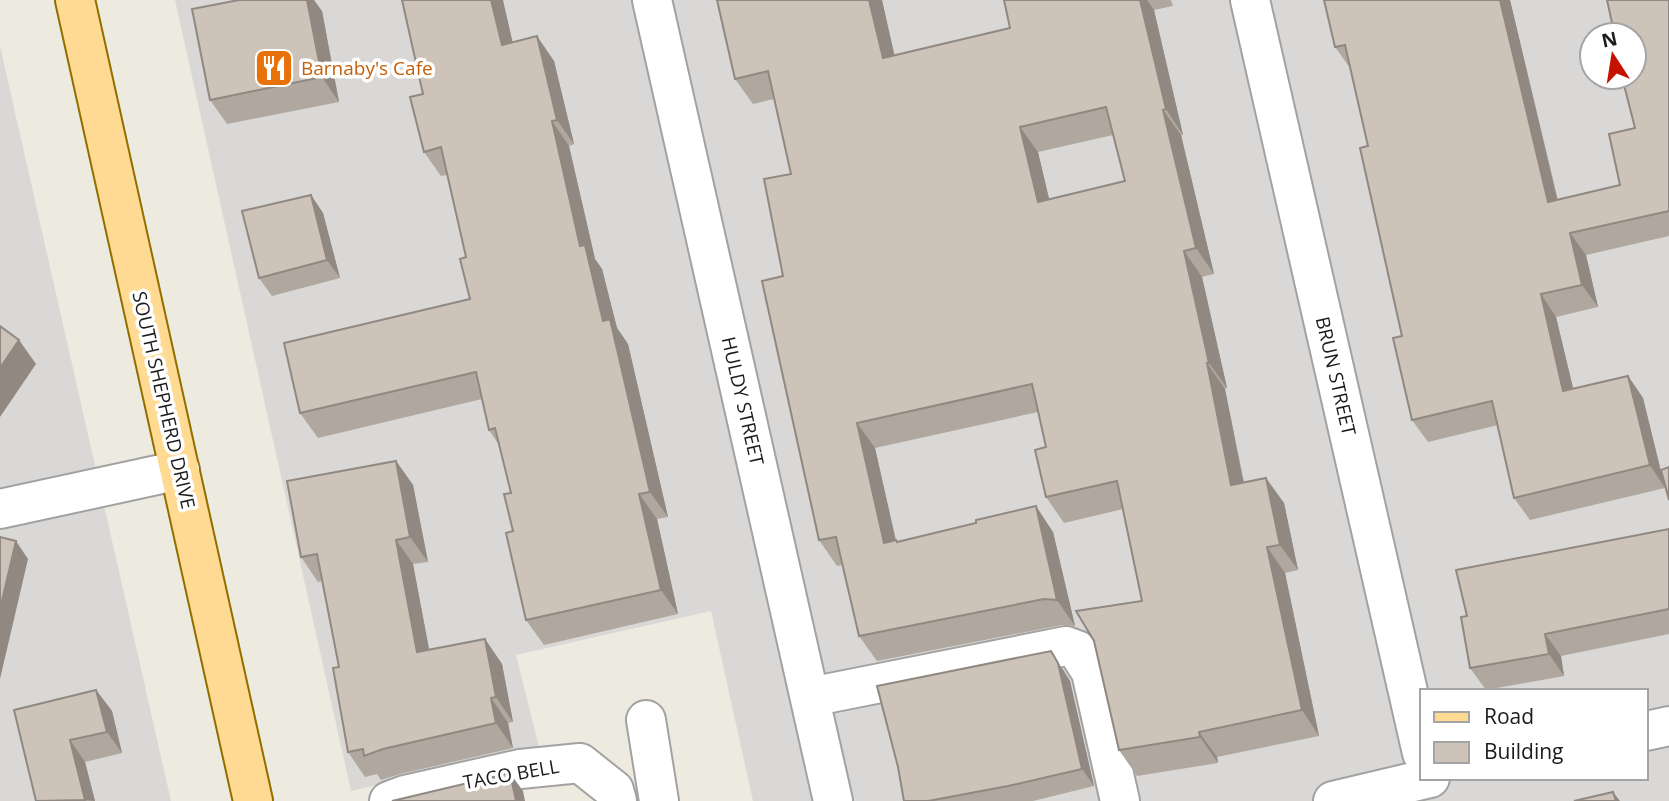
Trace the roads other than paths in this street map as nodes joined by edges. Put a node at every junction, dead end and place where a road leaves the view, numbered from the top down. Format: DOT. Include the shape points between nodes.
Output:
graph roads {
  1 [pos="75,0"];
  2 [pos="652,0"];
  3 [pos="1250,0"];
  4 [pos="180,470"];
  5 [pos="0,509"];
  6 [pos="810,697"];
  7 [pos="646,720"];
  8 [pos="1669,726"];
  9 [pos="1648,731"];
  10 [pos="1420,744"];
  11 [pos="1421,780"];
  12 [pos="1429,780"];
  13 [pos="253,801"];
  14 [pos="389,801"];
  15 [pos="617,801"];
  16 [pos="659,801"];
  17 [pos="833,801"];
  18 [pos="1120,801"];
  19 [pos="1333,801"];
  20 [pos="1433,801"];
  1 -- 4 [label="main road, SOUTH SHEPHERD DRIVE"];
  2 -- 6 [label="street, HULDY STREET"];
  3 -- 10 [label="street, BRUN STREET"];
  4 -- 5 [label="street"];
  4 -- 13 [label="main road, SOUTH SHEPHERD DRIVE"];
  6 -- 17 [label="street, HULDY STREET"];
  6 -- 18 [label="street" via="1066,646 1077,650 1091,672"];
  7 -- 16 [label="street"];
  8 -- 9 [label="street"];
  11 -- 19 [label="street"];
  12 -- 20 [label="street"];
  14 -- 15 [label="street, TACO BELL" via="520,769 580,763 614,790"];
}
